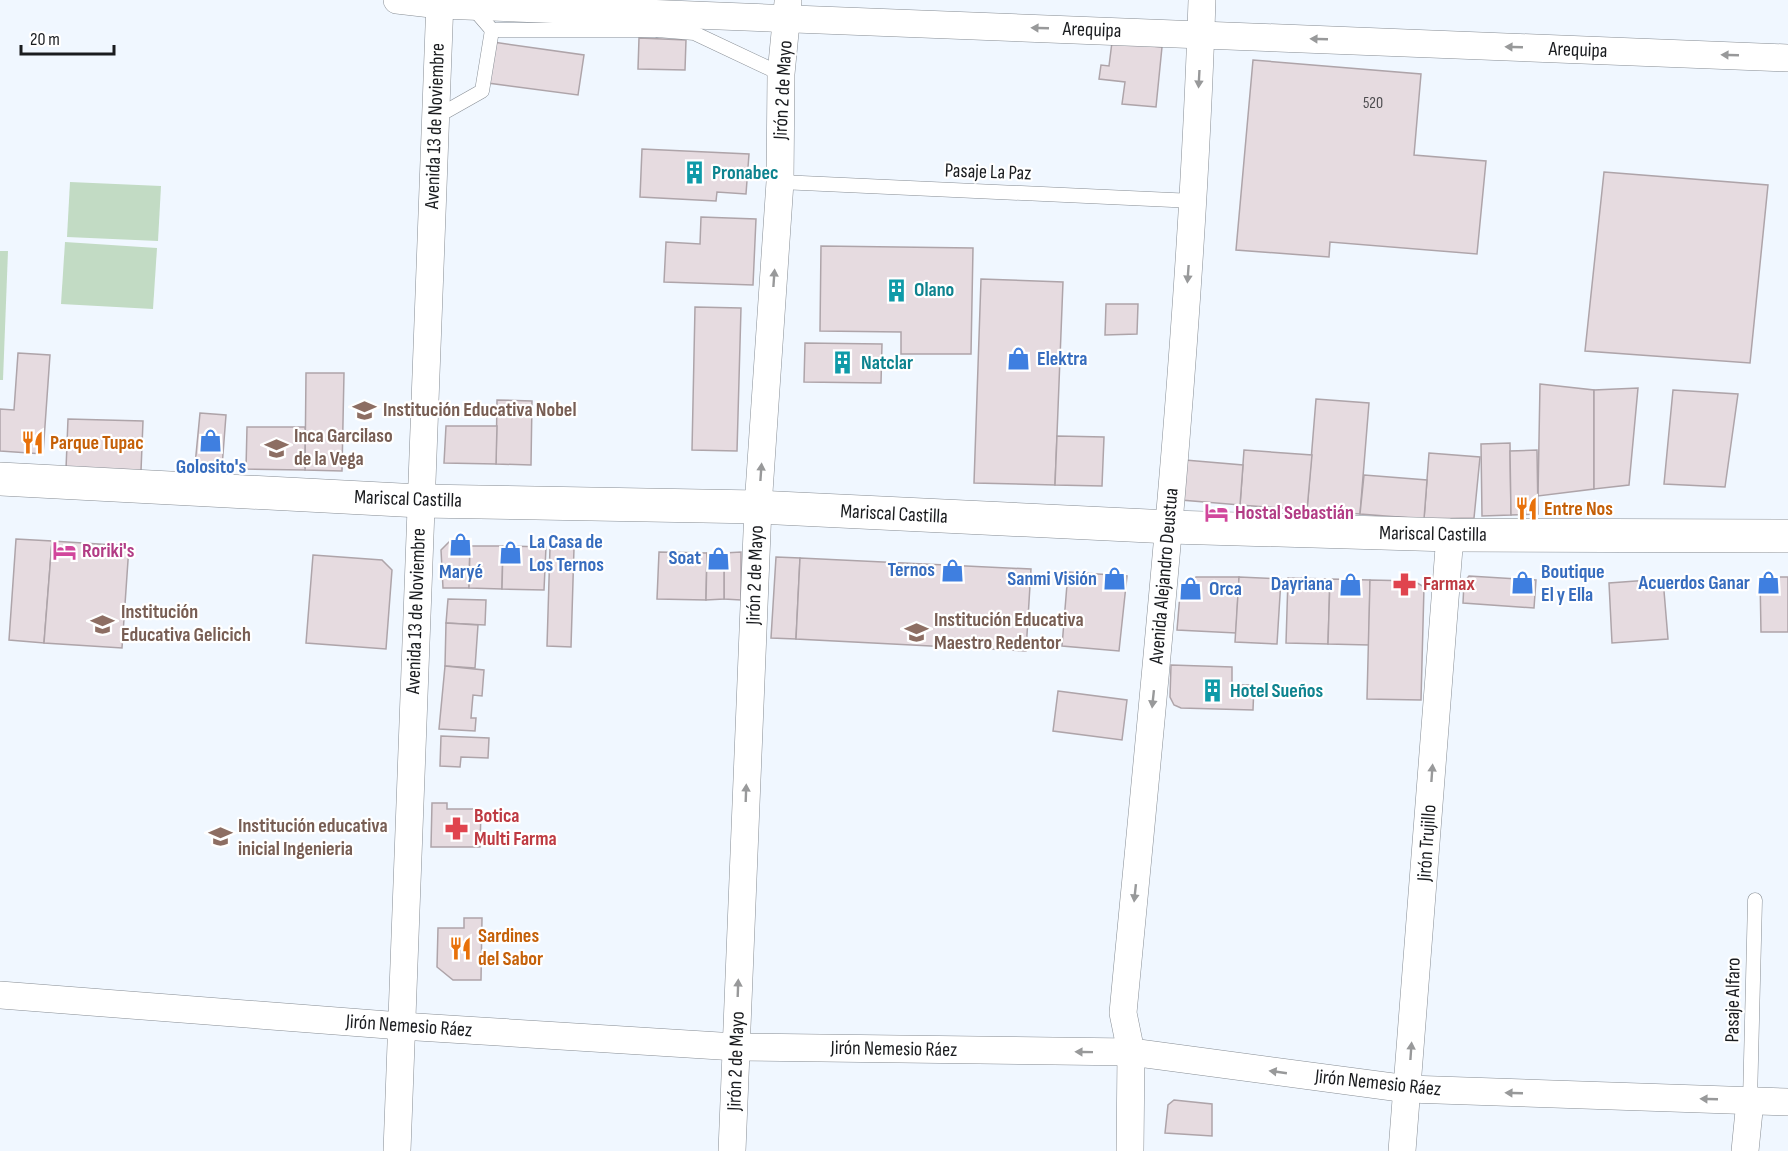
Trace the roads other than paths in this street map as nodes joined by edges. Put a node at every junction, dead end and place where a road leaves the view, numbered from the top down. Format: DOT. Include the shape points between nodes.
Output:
graph roads {
  1 [pos="397,0"];
  2 [pos="1202,0"];
  3 [pos="440,3"];
  4 [pos="471,6"];
  5 [pos="788,9"];
  6 [pos="667,22"];
  7 [pos="492,30"];
  8 [pos="1201,35"];
  9 [pos="1788,58"];
  10 [pos="782,74"];
  11 [pos="436,117"];
  12 [pos="780,182"];
  13 [pos="1194,201"];
  14 [pos="0,479"];
  15 [pos="420,501"];
  16 [pos="758,507"];
  17 [pos="1170,527"];
  18 [pos="1450,535"];
  19 [pos="1788,536"];
  20 [pos="1755,900"];
  21 [pos="0,995"];
  22 [pos="401,1026"];
  23 [pos="736,1047"];
  24 [pos="1131,1052"];
  25 [pos="1408,1089"];
  26 [pos="1750,1101"];
  27 [pos="1788,1102"];
  28 [pos="398,1151"];
  29 [pos="732,1151"];
  30 [pos="1130,1151"];
  31 [pos="1402,1151"];
  32 [pos="1745,1151"];
  1 -- 3 [label="street, Arequipa"];
  2 -- 8 [label="street, Avenida Alejandro Deustua"];
  3 -- 4 [label="street, Arequipa"];
  3 -- 11 [label="street, Avenida 13 de Noviembre"];
  4 -- 6 [label="street, Arequipa"];
  4 -- 7 [label="lane"];
  5 -- 6 [label="street, Arequipa"];
  8 -- 5 [label="street, Arequipa, one-way"];
  5 -- 10 [label="street, Jirón 2 de Mayo"];
  6 -- 7 [label="lane"];
  6 -- 10 [label="lane"];
  7 -- 11 [label="lane" via="482,91"];
  9 -- 8 [label="street, Arequipa, one-way"];
  8 -- 13 [label="street, Avenida Alejandro Deustua, one-way"];
  10 -- 12 [label="street, Jirón 2 de Mayo"];
  11 -- 15 [label="street, Avenida 13 de Noviembre"];
  12 -- 13 [label="lane, Pasaje La Paz"];
  16 -- 12 [label="street, Jirón 2 de Mayo, one-way"];
  13 -- 17 [label="street, Avenida Alejandro Deustua, one-way"];
  14 -- 15 [label="highway, Mariscal Castilla"];
  15 -- 16 [label="highway, Mariscal Castilla"];
  15 -- 22 [label="street, Avenida 13 de Noviembre"];
  16 -- 17 [label="highway, Mariscal Castilla"];
  23 -- 16 [label="street, Jirón 2 de Mayo, one-way"];
  17 -- 18 [label="highway, Mariscal Castilla"];
  17 -- 24 [label="street, Avenida Alejandro Deustua, one-way" via="1123,1013"];
  18 -- 19 [label="highway, Mariscal Castilla"];
  25 -- 18 [label="street, Jirón Trujillo, one-way"];
  20 -- 26 [label="lane, Pasaje Alfaro"];
  21 -- 22 [label="street, Jirón Nemesio Ráez"];
  22 -- 23 [label="street, Jirón Nemesio Ráez"];
  22 -- 28 [label="street, Avenida 13 de Noviembre"];
  24 -- 23 [label="street, Jirón Nemesio Ráez, one-way"];
  23 -- 29 [label="street, Jirón 2 de Mayo"];
  25 -- 24 [label="street, Jirón Nemesio Ráez, one-way"];
  24 -- 30 [label="street, Avenida Alejandro Deustua"];
  26 -- 25 [label="street, Jirón Nemesio Ráez, one-way"];
  25 -- 31 [label="street, Jirón Trujillo"];
  26 -- 27 [label="street, Jirón Nemesio Ráez"];
  26 -- 32 [label="street"];
}
